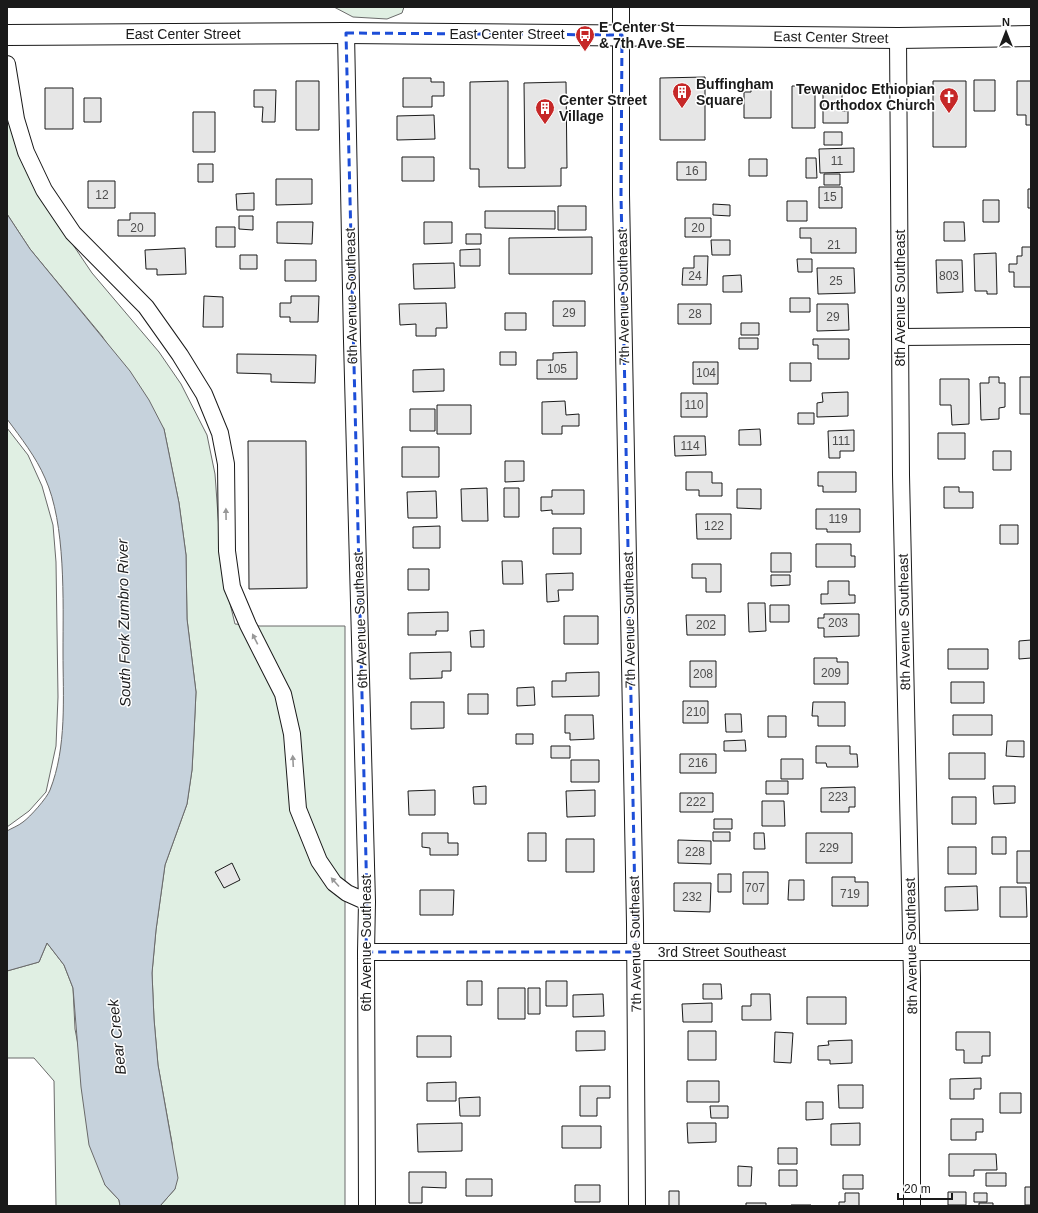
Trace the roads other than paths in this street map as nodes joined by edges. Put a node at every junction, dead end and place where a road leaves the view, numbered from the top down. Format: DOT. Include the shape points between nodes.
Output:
graph roads {
  1 [pos="621,7"];
  2 [pos="346,33"];
  3 [pos="622,35"];
  4 [pos="7,36"];
  5 [pos="1031,36"];
  6 [pos="898,38"];
  7 [pos="7,64"];
  8 [pos="1031,336"];
  9 [pos="900,337"];
  10 [pos="367,902"];
  11 [pos="366,952"];
  12 [pos="636,952"];
  13 [pos="912,952"];
  14 [pos="1031,952"];
  15 [pos="367,1206"];
  16 [pos="637,1206"];
  17 [pos="912,1206"];
  1 -- 3 [label="street, 7th Avenue Southeast"];
  2 -- 3 [label="street, East Center Street"];
  2 -- 4 [label="street, East Center Street"];
  2 -- 10 [label="street, 6th Avenue Southeast"];
  3 -- 6 [label="street, East Center Street"];
  3 -- 12 [label="street, 7th Avenue Southeast" via="621,202"];
  5 -- 6 [label="street, East Center Street"];
  6 -- 9 [label="street, 8th Avenue Southeast"];
  10 -- 7 [label="street, one-way" via="347,893 334,883 319,861 298,809 292,734 283,694 232,587 227,551 226,464 220,432 204,394 146,307 73,233 44,190 26,152 16,119"];
  8 -- 9 [label="street"];
  9 -- 13 [label="street, 8th Avenue Southeast"];
  10 -- 11 [label="street, 6th Avenue Southeast"];
  11 -- 12 [label="street, 3rd Street Southeast"];
  11 -- 15 [label="street, 6th Avenue Southeast"];
  12 -- 13 [label="street, 3rd Street Southeast"];
  12 -- 16 [label="street, 7th Avenue Southeast"];
  13 -- 14 [label="street, 3rd Street Southeast"];
  13 -- 17 [label="street, 8th Avenue Southeast"];
}
